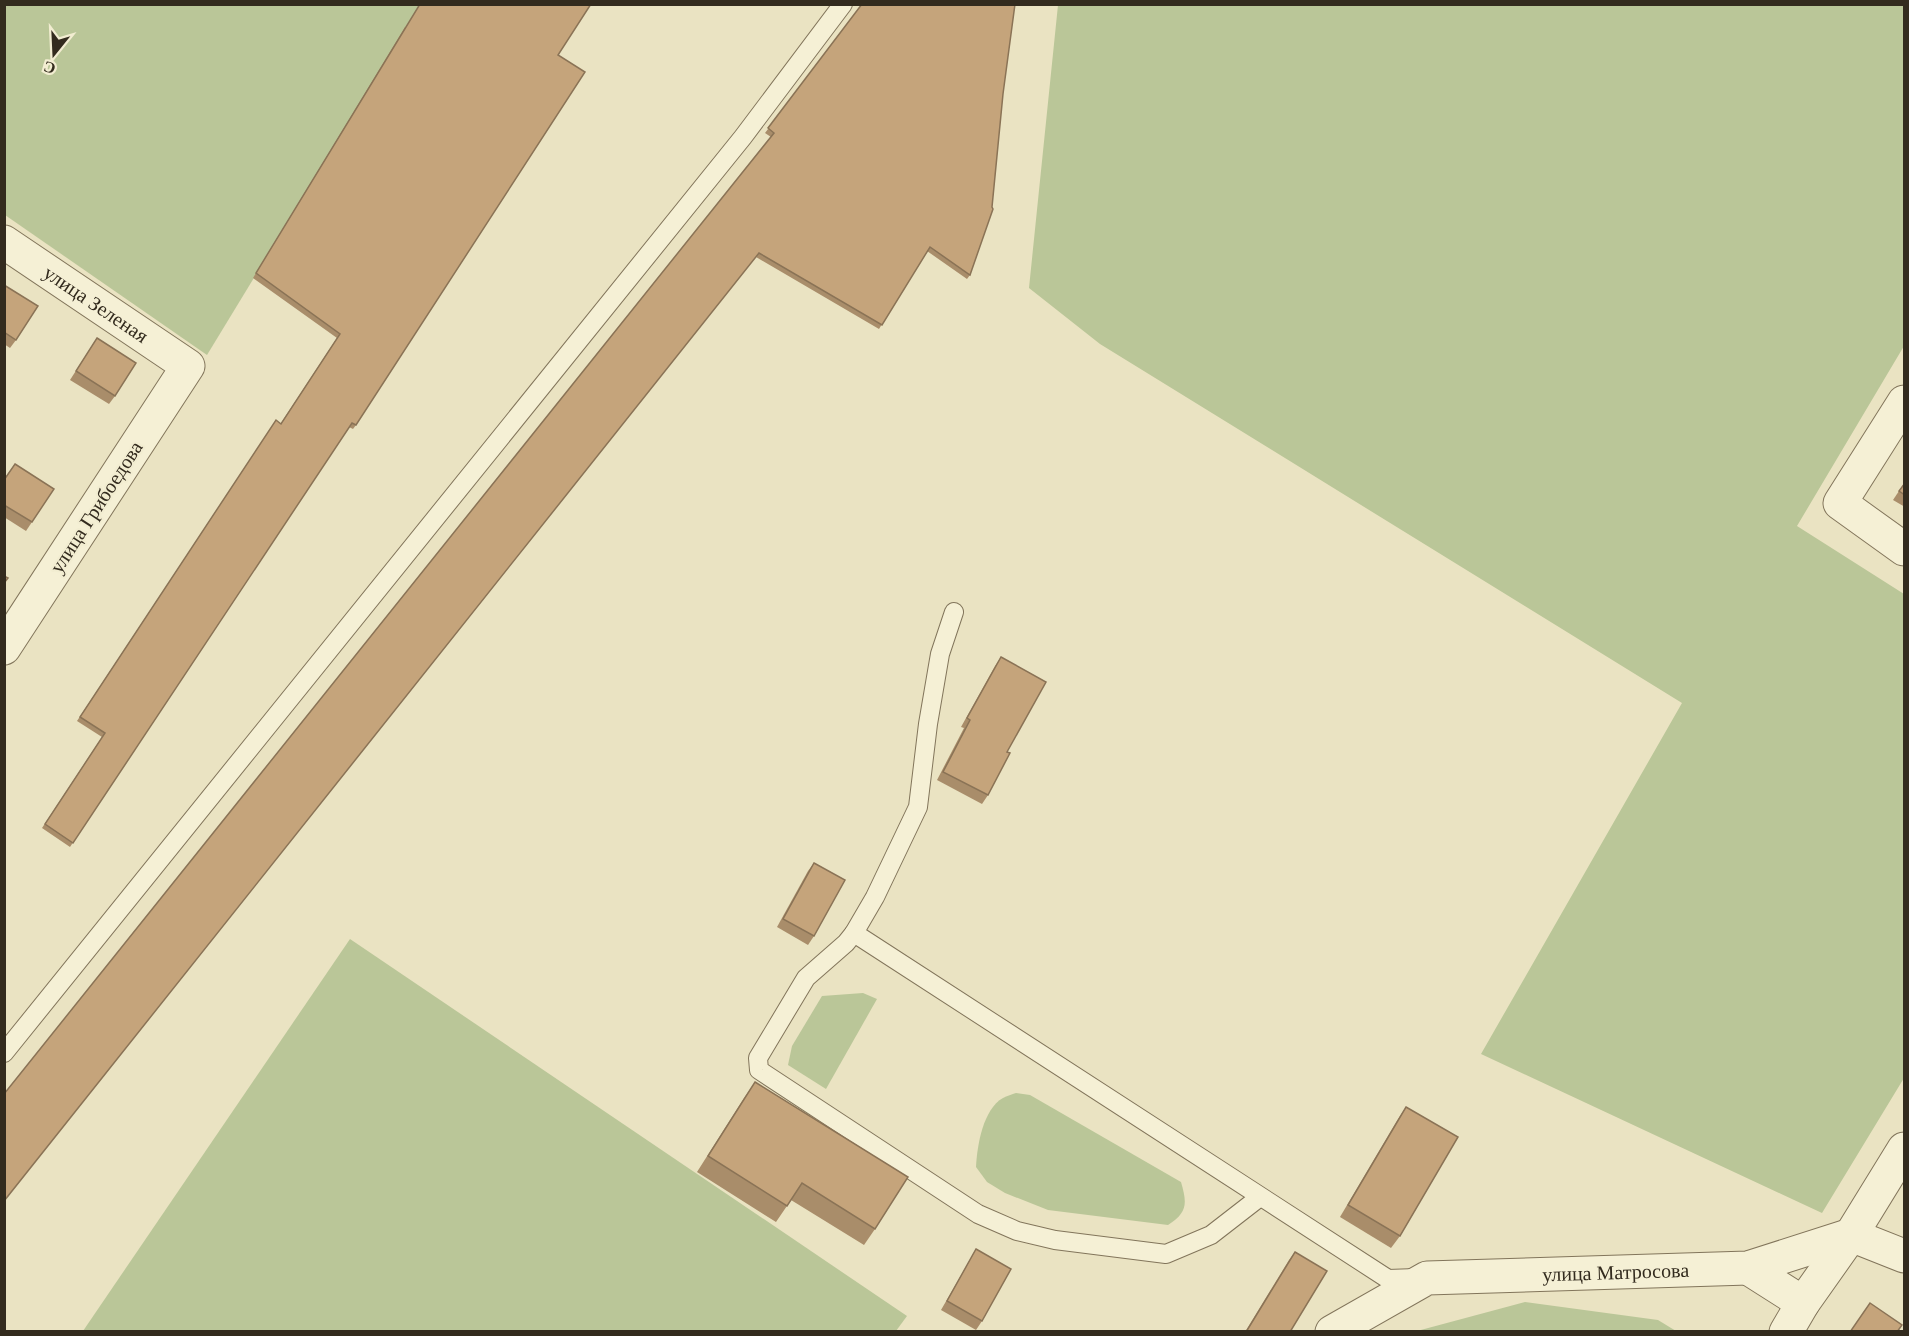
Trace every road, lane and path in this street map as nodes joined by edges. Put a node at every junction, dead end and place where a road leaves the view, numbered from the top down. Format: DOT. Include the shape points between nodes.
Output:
graph roads {
  1 [pos="843,4"];
  2 [pos="4,242"];
  3 [pos="188,366"];
  4 [pos="1905,402"];
  5 [pos="1905,549"];
  6 [pos="954,612"];
  7 [pos="4,648"];
  8 [pos="854,933"];
  9 [pos="4,1053"];
  10 [pos="1905,1149"];
  11 [pos="1260,1197"];
  12 [pos="1851,1235"];
  13 [pos="1905,1256"];
  14 [pos="1748,1268"];
  15 [pos="1427,1278"];
  16 [pos="1803,1303"];
  17 [pos="1332,1332"];
  18 [pos="1786,1332"];
  1 -- 9 [label="lane" via="743,137"];
  2 -- 3 [label="street, улица Зеленая"];
  3 -- 7 [label="street, улица Грибоедова"];
  4 -- 5 [label="street" via="1840,503"];
  6 -- 8 [label="lane" via="939,654 918,807"];
  8 -- 11 [label="lane"];
  8 -- 11 [label="lane" via="806,978 758,1058 759,1070 978,1214 1056,1240 1166,1254 1211,1235"];
  10 -- 12 [label="street"];
  11 -- 15 [label="lane" via="1388,1279"];
  12 -- 13 [label="street"];
  12 -- 14 [label="street, улица Матросова"];
  12 -- 16 [label="street"];
  14 -- 15 [label="street, улица Матросова"];
  14 -- 16 [label="street"];
  15 -- 17 [label="street, улица Матросова"];
  16 -- 18 [label="street"];
}
